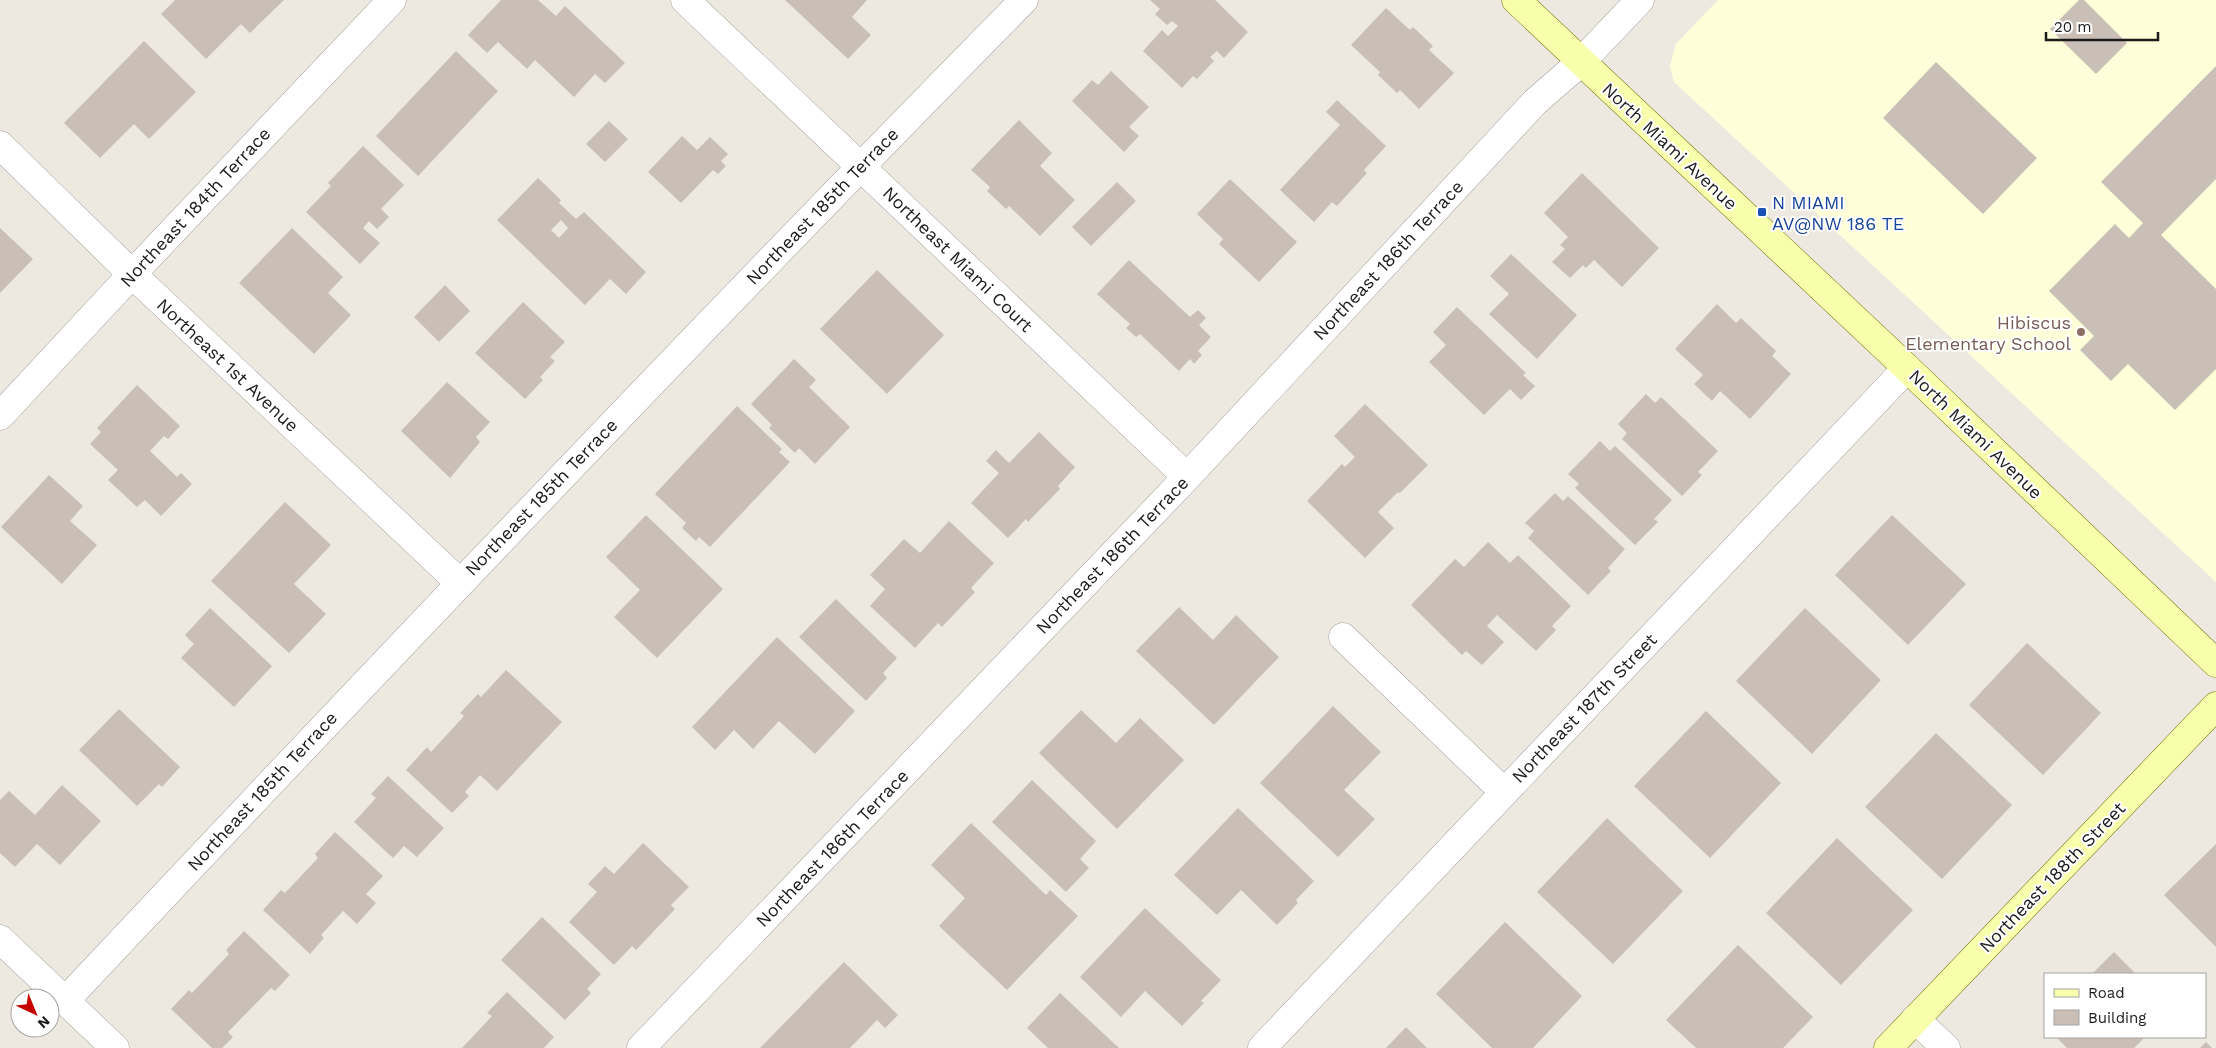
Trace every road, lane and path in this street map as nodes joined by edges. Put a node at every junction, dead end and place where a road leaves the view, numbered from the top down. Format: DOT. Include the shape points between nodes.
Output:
graph roads {
  1 [pos="392,0"];
  2 [pos="685,0"];
  3 [pos="1024,0"];
  4 [pos="1516,0"];
  5 [pos="1640,0"];
  6 [pos="1581,62"];
  7 [pos="0,145"];
  8 [pos="860,166"];
  9 [pos="132,274"];
  10 [pos="1907,368"];
  11 [pos="0,416"];
  12 [pos="1187,477"];
  13 [pos="459,582"];
  14 [pos="1344,637"];
  15 [pos="2216,663"];
  16 [pos="2216,706"];
  17 [pos="1504,792"];
  18 [pos="0,939"];
  19 [pos="65,1001"];
  20 [pos="1915,1019"];
  21 [pos="115,1048"];
  22 [pos="641,1048"];
  23 [pos="1262,1048"];
  24 [pos="1888,1048"];
  25 [pos="1946,1048"];
  1 -- 9 [label="street, Northeast 184th Terrace"];
  2 -- 8 [label="street, Northeast Miami Court"];
  3 -- 8 [label="street, Northeast 185th Terrace"];
  4 -- 6 [label="street, North Miami Avenue"];
  5 -- 6 [label="street, Northeast 186th Terrace"];
  6 -- 10 [label="street, North Miami Avenue"];
  6 -- 12 [label="street, Northeast 186th Terrace" via="1535,102"];
  7 -- 9 [label="street, Northeast 1st Avenue"];
  8 -- 12 [label="street, Northeast Miami Court"];
  8 -- 13 [label="street, Northeast 185th Terrace"];
  9 -- 11 [label="street, Northeast 184th Terrace"];
  9 -- 13 [label="street, Northeast 1st Avenue"];
  10 -- 15 [label="street, North Miami Avenue"];
  10 -- 17 [label="street, Northeast 187th Street"];
  12 -- 22 [label="street, Northeast 186th Terrace"];
  13 -- 19 [label="street, Northeast 185th Terrace"];
  14 -- 17 [label="street"];
  16 -- 20 [label="street, Northeast 188th Street"];
  17 -- 23 [label="street, Northeast 187th Street"];
  18 -- 19 [label="street"];
  19 -- 21 [label="street"];
  20 -- 24 [label="street, Northeast 188th Street"];
  20 -- 25 [label="street"];
}
